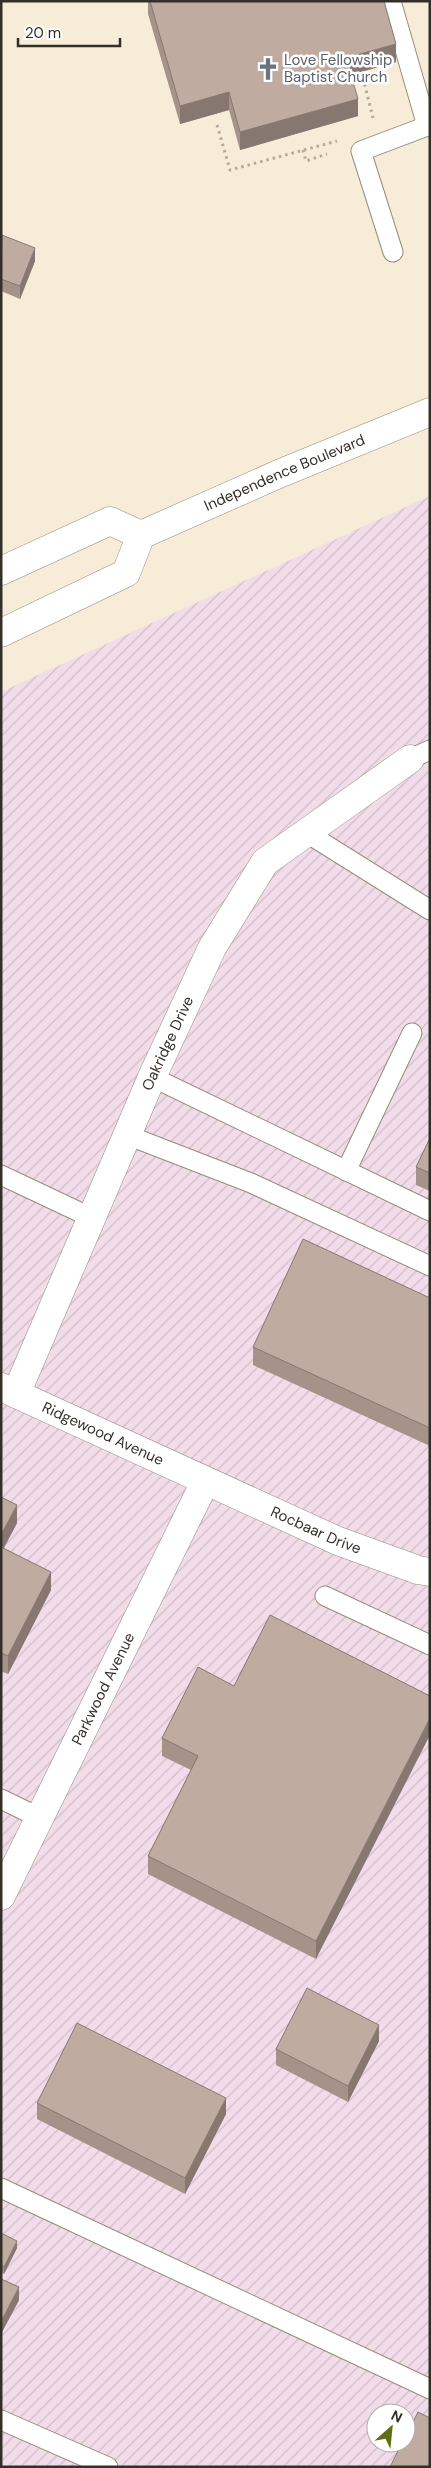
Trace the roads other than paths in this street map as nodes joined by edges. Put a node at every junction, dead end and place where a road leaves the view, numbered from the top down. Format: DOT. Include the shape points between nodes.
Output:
graph roads {
  1 [pos="391,1"];
  2 [pos="428,125"];
  3 [pos="393,252"];
  4 [pos="430,412"];
  5 [pos="141,534"];
  6 [pos="1,571"];
  7 [pos="1,633"];
  8 [pos="420,755"];
  9 [pos="307,833"];
  10 [pos="430,910"];
  11 [pos="412,1033"];
  12 [pos="152,1077"];
  13 [pos="127,1135"];
  14 [pos="346,1170"];
  15 [pos="1,1175"];
  16 [pos="430,1211"];
  17 [pos="92,1218"];
  18 [pos="430,1266"];
  19 [pos="9,1390"];
  20 [pos="205,1482"];
  21 [pos="430,1572"];
  22 [pos="326,1596"];
  23 [pos="430,1646"];
  24 [pos="1,1799"];
  25 [pos="40,1818"];
  26 [pos="1,1896"];
  27 [pos="1,2188"];
  28 [pos="430,2389"];
  29 [pos="1,2420"];
  30 [pos="108,2467"];
  1 -- 2 [label="lane"];
  2 -- 3 [label="lane" via="361,152"];
  4 -- 5 [label="street, Independence Boulevard"];
  5 -- 6 [label="street" via="110,521"];
  5 -- 7 [label="street" via="126,573"];
  8 -- 9 [label="street, Oakridge Drive"];
  9 -- 10 [label="lane"];
  9 -- 12 [label="street, Oakridge Drive" via="265,862 212,948"];
  11 -- 14 [label="lane"];
  12 -- 13 [label="street, Oakridge Drive"];
  12 -- 14 [label="lane"];
  13 -- 17 [label="street, Oakridge Drive"];
  13 -- 18 [label="lane" via="251,1183"];
  14 -- 16 [label="lane"];
  15 -- 17 [label="lane"];
  17 -- 19 [label="street, Oakridge Drive"];
  19 -- 20 [label="street, Ridgewood Avenue"];
  20 -- 21 [label="street, Rocbaar Drive" via="338,1541"];
  20 -- 25 [label="street, Parkwood Avenue"];
  22 -- 23 [label="lane"];
  24 -- 25 [label="lane"];
  25 -- 26 [label="street, Parkwood Avenue"];
  27 -- 28 [label="lane"];
  29 -- 30 [label="lane"];
}
